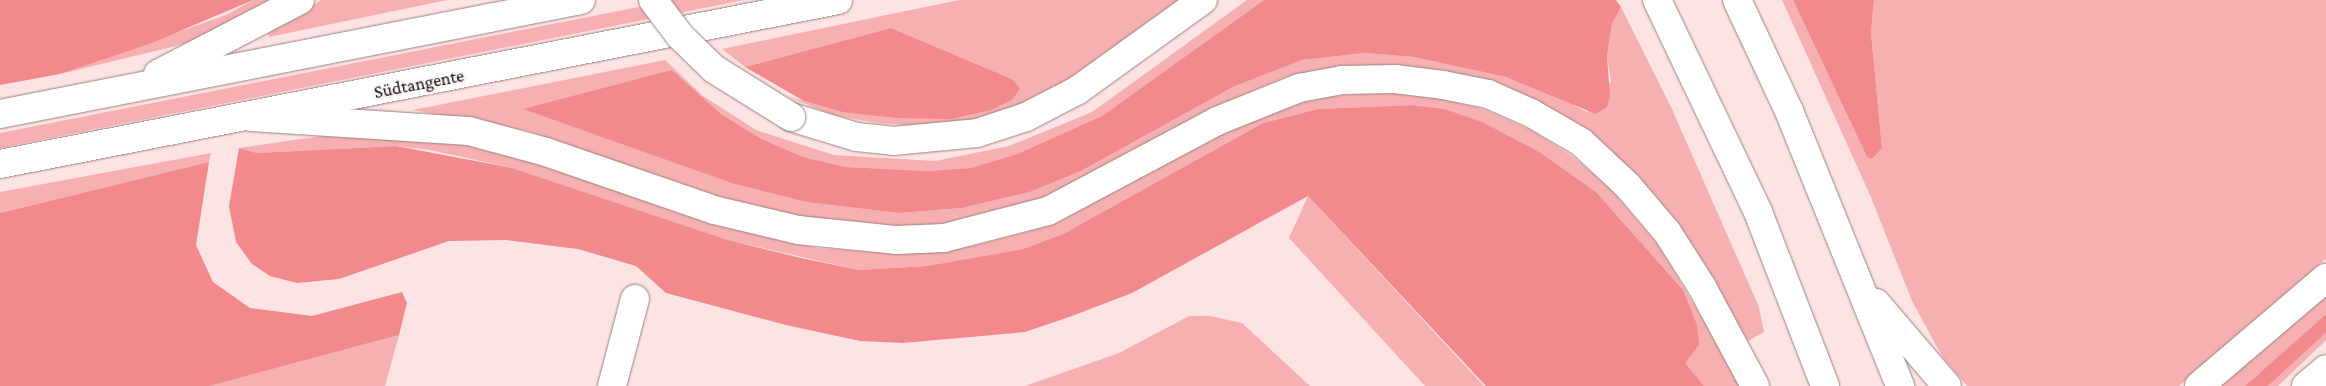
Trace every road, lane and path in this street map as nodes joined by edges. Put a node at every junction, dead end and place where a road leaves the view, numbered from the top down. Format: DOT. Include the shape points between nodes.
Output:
graph roads {
  1 [pos="300,0"];
  2 [pos="581,0"];
  3 [pos="653,0"];
  4 [pos="838,0"];
  5 [pos="1203,0"];
  6 [pos="1657,0"];
  7 [pos="1737,0"];
  8 [pos="125,91"];
  9 [pos="0,114"];
  10 [pos="251,117"];
  11 [pos="0,164"];
  12 [pos="2326,278"];
  13 [pos="1865,290"];
  14 [pos="635,299"];
  15 [pos="2326,369"];
  16 [pos="612,386"];
  17 [pos="1755,386"];
  18 [pos="1825,386"];
  19 [pos="1900,386"];
  20 [pos="1947,386"];
  21 [pos="2199,386"];
  22 [pos="2306,386"];
  1 -- 8 [label="main road"];
  2 -- 8 [label="main road"];
  3 -- 5 [label="main road, bridge" via="680,36 714,69 791,117 857,138 893,141 933,141 986,131 1044,109 1078,90"];
  4 -- 10 [label="main road, Südtangente"];
  6 -- 18 [label="main road" via="1758,212"];
  7 -- 13 [label="main road"];
  8 -- 9 [label="main road"];
  10 -- 11 [label="main road, Südtangente"];
  10 -- 17 [label="main road" via="468,132 546,152 714,210 798,230 897,240 944,238 1048,211 1217,121 1299,88 1342,80 1395,79 1443,85 1488,94 1531,112 1580,142 1628,186 1692,272"];
  12 -- 21 [label="main road"];
  13 -- 19 [label="main road"];
  13 -- 20 [label="main road"];
  14 -- 16 [label="main road"];
  15 -- 22 [label="main road"];
}
